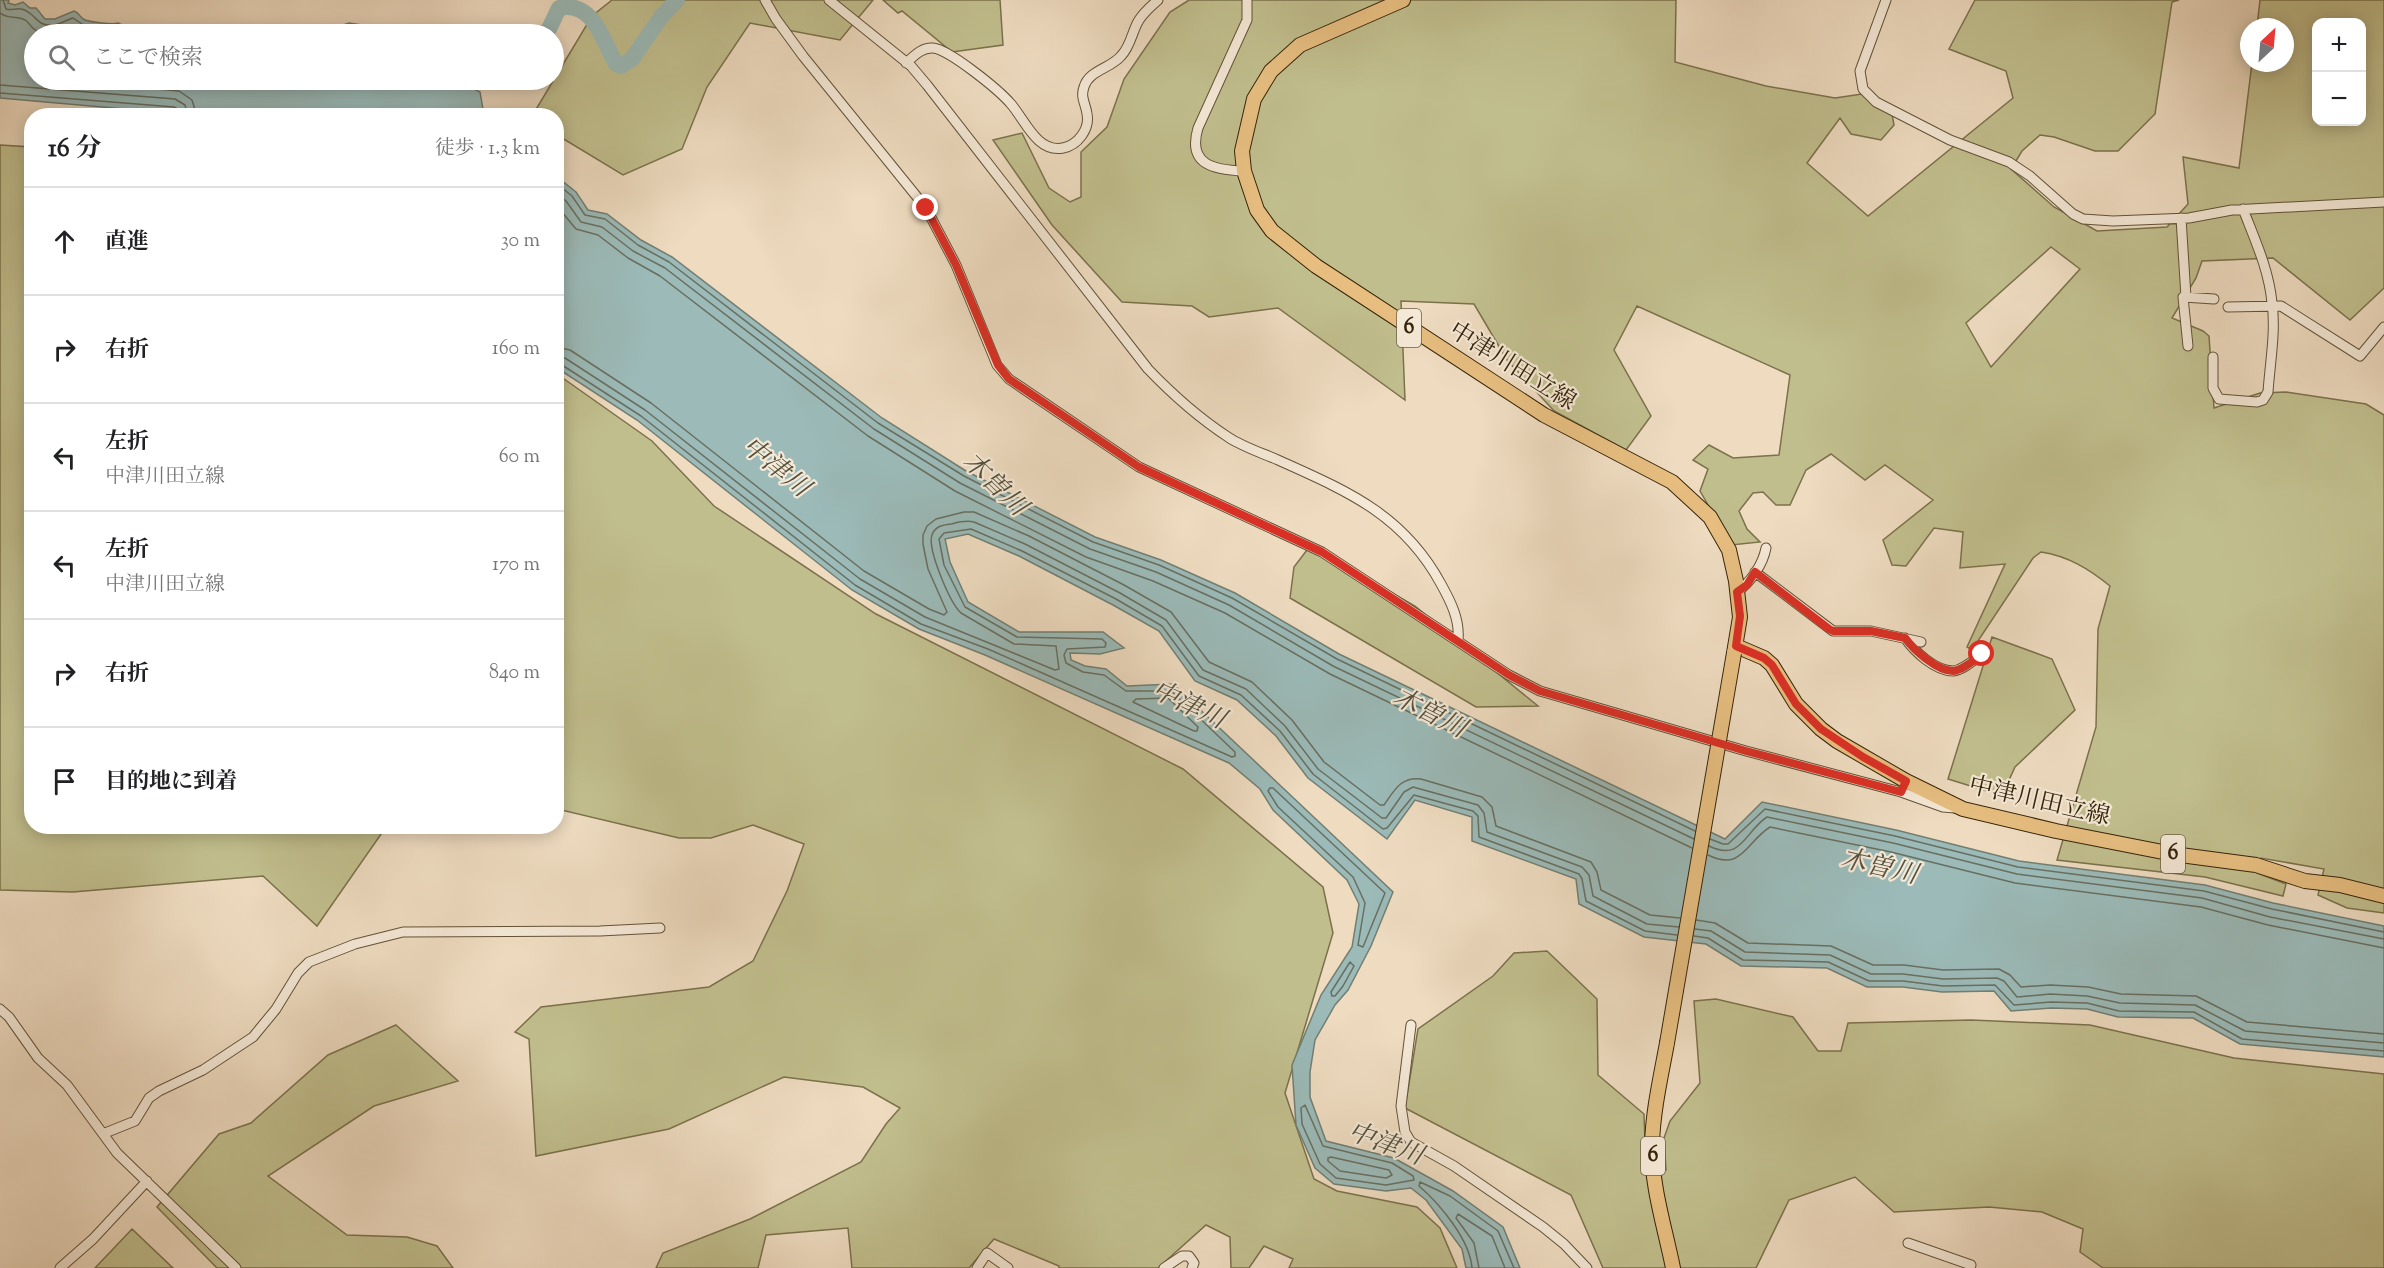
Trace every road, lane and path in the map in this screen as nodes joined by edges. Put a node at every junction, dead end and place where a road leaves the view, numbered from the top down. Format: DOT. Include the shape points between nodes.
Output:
graph roads {
  1 [pos="765,0"];
  2 [pos="829,0"];
  3 [pos="1158,0"];
  4 [pos="1248,0"];
  5 [pos="1403,0"];
  6 [pos="1886,0"];
  7 [pos="906,63"];
  8 [pos="1244,171"];
  9 [pos="2384,202"];
  10 [pos="2243,209"];
  11 [pos="2181,218"];
  12 [pos="2186,297"];
  13 [pos="2214,299"];
  14 [pos="2273,306"];
  15 [pos="2228,307"];
  16 [pos="2384,327"];
  17 [pos="2188,346"];
  18 [pos="2213,357"];
  19 [pos="1766,548"];
  20 [pos="1755,572"];
  21 [pos="1737,592"];
  22 [pos="1905,638"];
  23 [pos="1458,640"];
  24 [pos="1921,642"];
  25 [pos="1735,650"];
  26 [pos="1982,654"];
  27 [pos="1904,786"];
  28 [pos="2384,896"];
  29 [pos="660,928"];
  30 [pos="0,1009"];
  31 [pos="1411,1025"];
  32 [pos="105,1133"];
  33 [pos="147,1181"];
  34 [pos="1908,1243"];
  35 [pos="60,1268"];
  36 [pos="236,1268"];
  37 [pos="977,1268"];
  38 [pos="1008,1268"];
  39 [pos="1164,1268"];
  40 [pos="1192,1268"];
  41 [pos="1587,1268"];
  42 [pos="1673,1268"];
  43 [pos="1970,1268"];
  1 -- 23 [label="street" via="803,56 926,208 956,265 998,365 1009,379 1139,467 1322,552"];
  2 -- 7 [label="street"];
  3 -- 7 [label="street" via="1139,20 1124,54 1085,84 1082,96 1087,125 1077,142 1066,147 1054,148 1037,139 1006,99 945,52 923,50"];
  4 -- 8 [label="street" via="1247,20 1195,142 1206,164 1218,170"];
  5 -- 8 [label="main road, 中津川田立線 / 6" via="1300,45 1271,71 1254,99 1242,151"];
  6 -- 11 [label="street" via="1860,71 1863,89 1876,102 1950,140 2009,162 2083,219"];
  7 -- 23 [label="street" via="1154,375 1229,438 1349,492 1411,539 1448,596 1459,627"];
  8 -- 21 [label="main road, 中津川田立線 / 6" via="1257,210 1272,231 1316,266 1544,415 1672,482 1710,517 1729,550"];
  9 -- 10 [label="street"];
  10 -- 11 [label="street"];
  10 -- 14 [label="street" via="2266,270"];
  11 -- 12 [label="street"];
  12 -- 13 [label="street"];
  12 -- 17 [label="street"];
  14 -- 15 [label="street"];
  14 -- 16 [label="street" via="2281,306 2360,356"];
  14 -- 18 [label="street" via="2268,392 2263,400 2219,399 2213,388"];
  19 -- 20 [label="street"];
  20 -- 21 [label="street"];
  20 -- 22 [label="street" via="1833,631 1871,631"];
  21 -- 25 [label="main road, 中津川田立線 / 6" via="1740,616"];
  22 -- 24 [label="street"];
  22 -- 26 [label="street" via="1926,659 1946,670 1963,668"];
  23 -- 27 [label="street" via="1540,691 1788,763"];
  25 -- 27 [label="main road, 中津川田立線 / 6" via="1764,658 1796,704 1821,729"];
  25 -- 42 [label="main road, 中津川田立線 / 6, bridge" via="1656,1102 1652,1146 1657,1194"];
  27 -- 28 [label="main road, 中津川田立線 / 6" via="1963,809 2161,852 2256,866 2305,881"];
  29 -- 32 [label="street" via="403,932 355,944 309,962 253,1037 203,1070 159,1090 149,1098 135,1121"];
  30 -- 32 [label="street"];
  31 -- 41 [label="street" via="1401,1106 1405,1132 1412,1142 1543,1227"];
  32 -- 33 [label="street" via="117,1153"];
  33 -- 35 [label="street"];
  33 -- 36 [label="street"];
  34 -- 43 [label="street" via="1971,1265"];
  37 -- 38 [label="street" via="987,1253"];
  39 -- 40 [label="street" via="1182,1256 1189,1256 1194,1263"];
}
